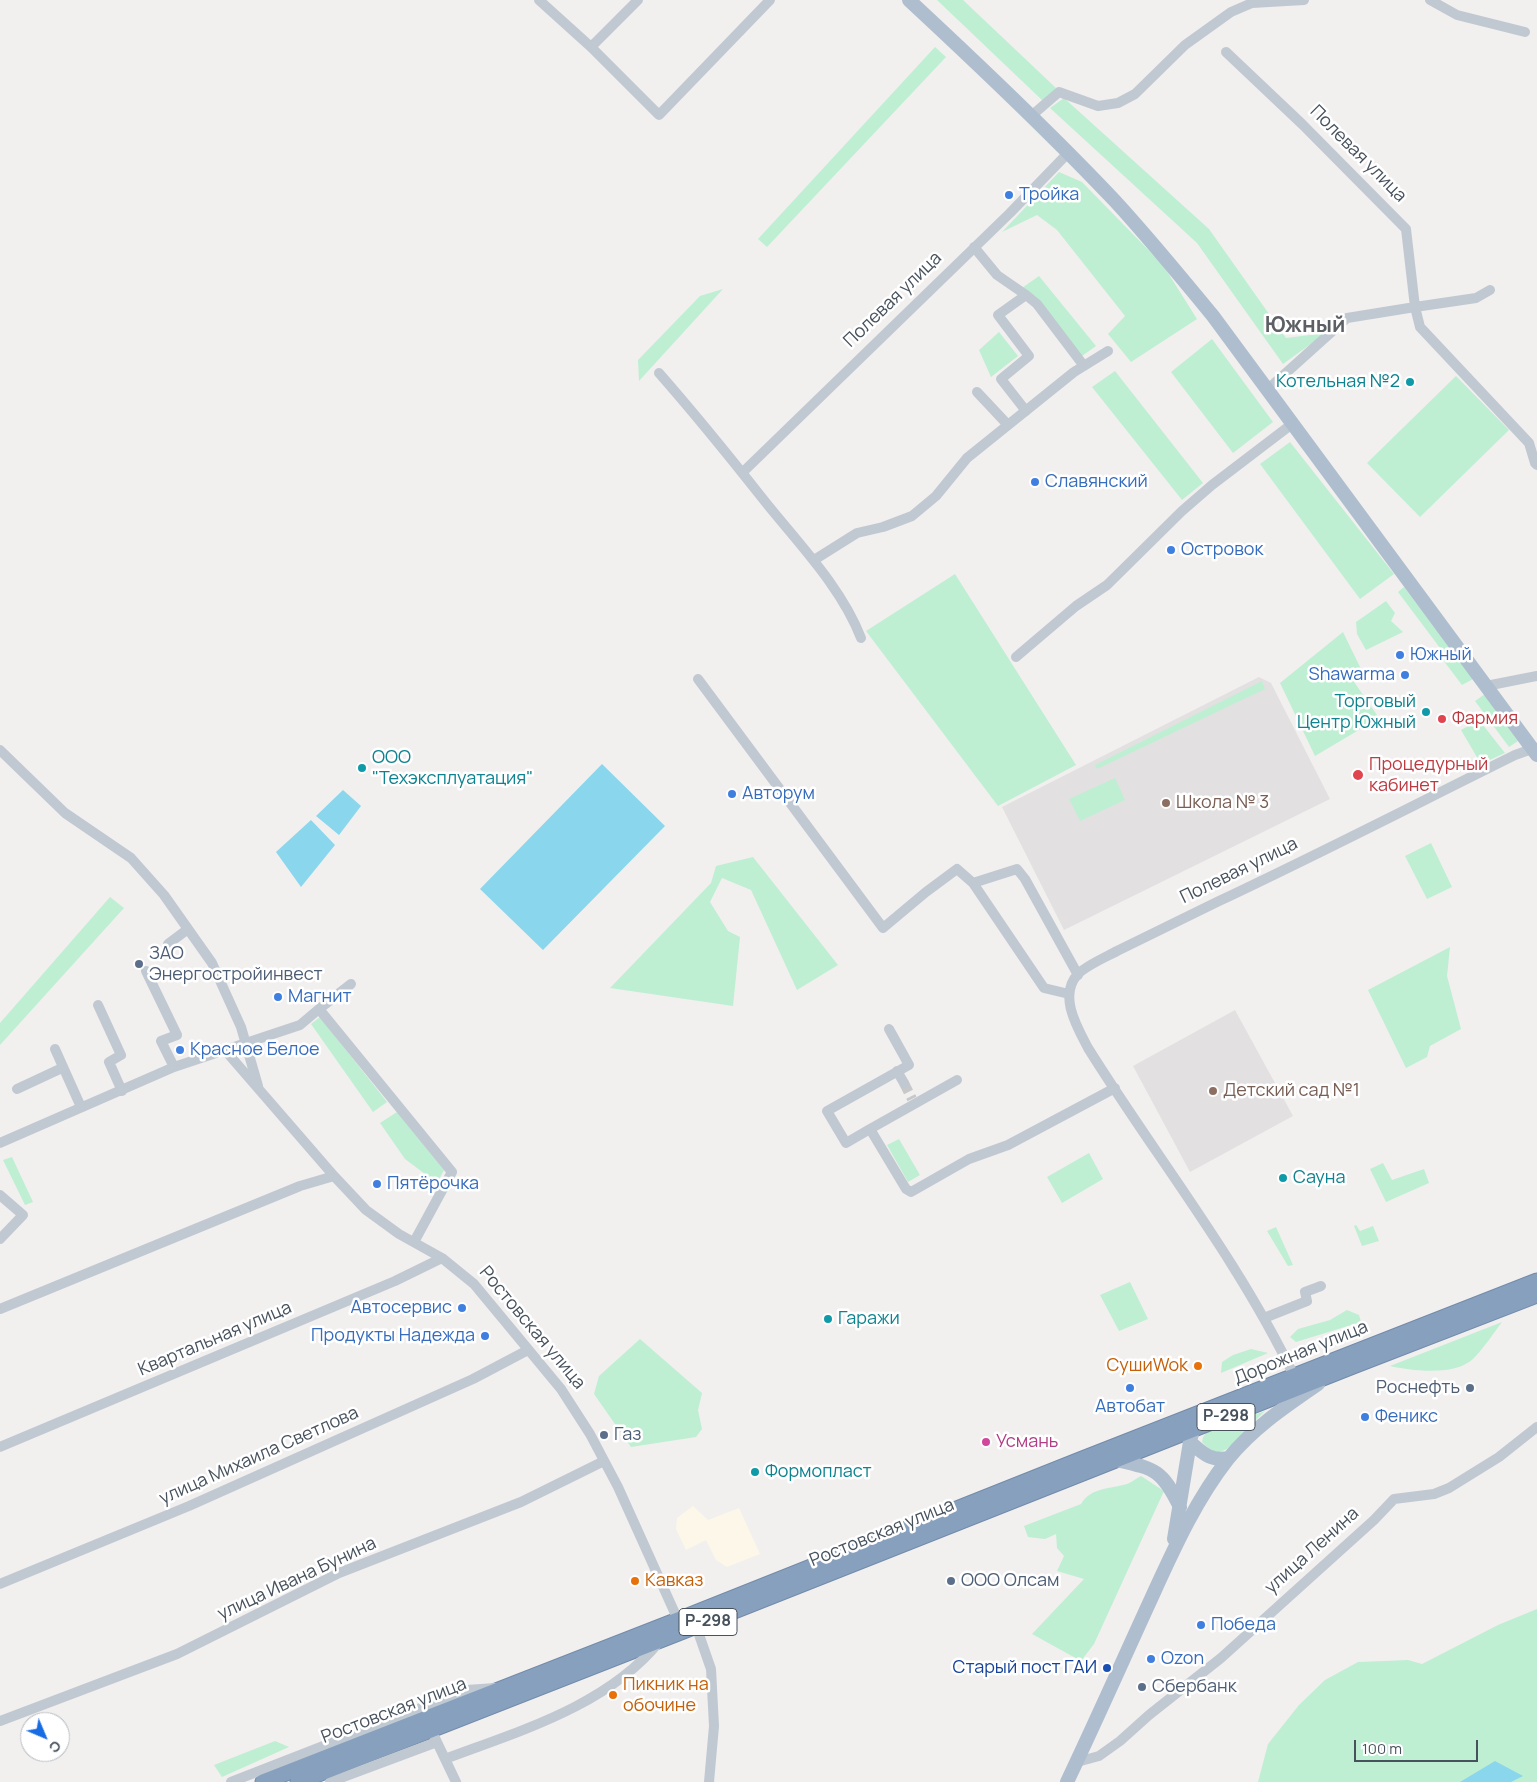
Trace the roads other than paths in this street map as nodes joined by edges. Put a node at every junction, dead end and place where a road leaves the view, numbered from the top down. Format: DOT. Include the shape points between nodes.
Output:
graph roads {
  1 [pos="539,0"];
  2 [pos="638,0"];
  3 [pos="770,0"];
  4 [pos="909,0"];
  5 [pos="1304,0"];
  6 [pos="1430,0"];
  7 [pos="1525,32"];
  8 [pos="591,47"];
  9 [pos="1226,52"];
  10 [pos="1030,117"];
  11 [pos="1068,153"];
  12 [pos="974,247"];
  13 [pos="1490,290"];
  14 [pos="1026,295"];
  15 [pos="1415,306"];
  16 [pos="1108,351"];
  17 [pos="1084,366"];
  18 [pos="659,373"];
  19 [pos="1267,390"];
  20 [pos="977,392"];
  21 [pos="1026,411"];
  22 [pos="1292,424"];
  23 [pos="1008,425"];
  24 [pos="1537,465"];
  25 [pos="743,472"];
  26 [pos="814,560"];
  27 [pos="861,638"];
  28 [pos="1016,657"];
  29 [pos="1537,676"];
  30 [pos="698,679"];
  31 [pos="1486,686"];
  32 [pos="0,750"];
  33 [pos="1535,752"];
  34 [pos="973,883"];
  35 [pos="188,929"];
  36 [pos="168,944"];
  37 [pos="146,971"];
  38 [pos="1078,975"];
  39 [pos="350,984"];
  40 [pos="1069,994"];
  41 [pos="98,1005"];
  42 [pos="319,1009"];
  43 [pos="889,1029"];
  44 [pos="246,1044"];
  45 [pos="55,1049"];
  46 [pos="224,1049"];
  47 [pos="174,1067"];
  48 [pos="62,1068"];
  49 [pos="897,1072"];
  50 [pos="957,1080"];
  51 [pos="904,1083"];
  52 [pos="17,1088"];
  53 [pos="1115,1088"];
  54 [pos="122,1090"];
  55 [pos="259,1090"];
  56 [pos="81,1107"];
  57 [pos="870,1129"];
  58 [pos="0,1143"];
  59 [pos="334,1176"];
  60 [pos="0,1195"];
  61 [pos="0,1239"];
  62 [pos="414,1242"];
  63 [pos="442,1258"];
  64 [pos="1537,1281"];
  65 [pos="1321,1286"];
  66 [pos="1537,1295"];
  67 [pos="0,1309"];
  68 [pos="1264,1318"];
  69 [pos="528,1350"];
  70 [pos="1335,1373"];
  71 [pos="1294,1376"];
  72 [pos="1203,1412"];
  73 [pos="1537,1427"];
  74 [pos="1192,1436"];
  75 [pos="0,1448"];
  76 [pos="1229,1458"];
  77 [pos="604,1460"];
  78 [pos="1080,1460"];
  79 [pos="1117,1460"];
  80 [pos="1180,1507"];
  81 [pos="1169,1558"];
  82 [pos="0,1584"];
  83 [pos="678,1620"];
  84 [pos="696,1626"];
  85 [pos="660,1640"];
  86 [pos="506,1687"];
  87 [pos="0,1721"];
  88 [pos="434,1736"];
  89 [pos="445,1759"];
  90 [pos="1077,1762"];
  91 [pos="231,1782"];
  92 [pos="262,1782"];
  93 [pos="298,1782"];
  94 [pos="330,1782"];
  95 [pos="456,1782"];
  96 [pos="709,1782"];
  97 [pos="1067,1782"];
  1 -- 8 [label="street"];
  2 -- 8 [label="street"];
  3 -- 8 [label="street" via="659,115"];
  4 -- 10 [label="main road, Полевая улица"];
  5 -- 10 [label="street" via="1252,3 1231,12 1184,45 1134,94 1118,103 1098,106 1058,92"];
  6 -- 7 [label="street" via="1457,15"];
  9 -- 15 [label="street, Полевая улица" via="1406,229"];
  10 -- 11 [label="main road, Полевая улица"];
  11 -- 12 [label="street, Полевая улица"];
  11 -- 19 [label="main road, Полевая улица" via="1169,263"];
  12 -- 14 [label="street" via="997,275"];
  12 -- 25 [label="street, Полевая улица"];
  13 -- 15 [label="street" via="1476,298"];
  14 -- 17 [label="street" via="1037,304"];
  14 -- 21 [label="street" via="998,315 1030,356 1001,379"];
  15 -- 19 [label="street" via="1347,318"];
  15 -- 24 [label="street, Полевая улица" via="1420,327 1529,443"];
  16 -- 17 [label="street"];
  17 -- 21 [label="street"];
  18 -- 25 [label="street"];
  19 -- 22 [label="main road, Полевая улица"];
  20 -- 23 [label="street"];
  21 -- 23 [label="street"];
  22 -- 28 [label="street" via="1188,506 1107,585 1076,606"];
  22 -- 31 [label="main road, Полевая улица"];
  23 -- 26 [label="street" via="967,458 936,496 912,516 857,534"];
  25 -- 26 [label="street"];
  26 -- 27 [label="street" via="855,621"];
  29 -- 31 [label="street"];
  30 -- 34 [label="street" via="883,928 957,870"];
  31 -- 33 [label="main road, Полевая улица"];
  32 -- 35 [label="street, Ростовская улица" via="65,813 131,858 164,895"];
  33 -- 38 [label="street, Полевая улица" via="1514,755 1151,934"];
  34 -- 38 [label="street" via="1017,868"];
  34 -- 40 [label="street" via="1044,988"];
  35 -- 36 [label="street"];
  35 -- 44 [label="street, Ростовская улица" via="212,963"];
  37 -- 47 [label="street" via="177,1035 162,1041"];
  38 -- 40 [label="street"];
  39 -- 42 [label="street"];
  40 -- 53 [label="street" via="1074,1022"];
  41 -- 54 [label="street" via="121,1055 109,1062"];
  42 -- 44 [label="street" via="300,1025"];
  42 -- 62 [label="street" via="452,1172"];
  43 -- 49 [label="street" via="909,1065"];
  44 -- 46 [label="street"];
  44 -- 55 [label="street, Ростовская улица"];
  45 -- 48 [label="street"];
  46 -- 47 [label="street"];
  46 -- 55 [label="street"];
  47 -- 54 [label="street"];
  48 -- 52 [label="street"];
  48 -- 56 [label="street"];
  49 -- 51 [label="street"];
  49 -- 57 [label="street" via="827,1111 846,1143"];
  50 -- 57 [label="street" via="914,1101"];
  53 -- 57 [label="street" via="1008,1146 968,1159 911,1192 906,1189"];
  53 -- 68 [label="street" via="1206,1223"];
  54 -- 56 [label="street"];
  55 -- 59 [label="street, Ростовская улица"];
  56 -- 58 [label="street"];
  59 -- 62 [label="street, Ростовская улица" via="366,1210"];
  59 -- 67 [label="street" via="300,1186"];
  60 -- 61 [label="street" via="23,1215"];
  62 -- 63 [label="street, Ростовская улица"];
  63 -- 69 [label="street, Ростовская улица" via="474,1284"];
  63 -- 75 [label="street, Квартальная улица" via="386,1285"];
  64 -- 71 [label="highway, Дорожная улица / Р-298"];
  65 -- 68 [label="street" via="1305,1292 1307,1302"];
  66 -- 70 [label="highway, Дорожная улица / Р-298"];
  68 -- 71 [label="street"];
  69 -- 77 [label="street, Ростовская улица" via="561,1389"];
  69 -- 82 [label="street, улица Михаила Светлова" via="473,1379 189,1506"];
  70 -- 74 [label="highway, Дорожная улица / Р-298"];
  70 -- 76 [label="main road" via="1263,1424"];
  71 -- 72 [label="highway, Дорожная улица / Р-298"];
  72 -- 74 [label="main road"];
  72 -- 78 [label="highway, Дорожная улица / Р-298"];
  73 -- 90 [label="street, улица Ленина" via="1499,1457 1449,1488 1434,1494 1394,1499 1222,1658 1120,1741 1099,1756"];
  74 -- 76 [label="main road" via="1209,1457 1217,1460"];
  74 -- 79 [label="highway, Дорожная улица / Р-298"];
  74 -- 80 [label="main road"];
  76 -- 81 [label="main road"];
  77 -- 83 [label="street, Ростовская улица"];
  77 -- 87 [label="street, улица Ивана Бунина" via="521,1502 339,1573 176,1654"];
  78 -- 83 [label="highway, Ростовская улица / Р-298"];
  79 -- 80 [label="main road" via="1145,1466 1158,1474 1171,1488"];
  79 -- 84 [label="highway, Ростовская улица / Р-298"];
  80 -- 81 [label="main road"];
  81 -- 90 [label="main road"];
  83 -- 86 [label="highway, Ростовская улица / Р-298"];
  84 -- 85 [label="highway, Ростовская улица / Р-298"];
  84 -- 96 [label="street" via="711,1669 714,1726"];
  85 -- 88 [label="highway, Ростовская улица / Р-298"];
  85 -- 89 [label="street, Ростовская улица" via="626,1674 567,1712"];
  86 -- 91 [label="street" via="467,1690"];
  86 -- 92 [label="highway, Ростовская улица / Р-298"];
  88 -- 89 [label="street"];
  88 -- 93 [label="highway, Ростовская улица / Р-298"];
  88 -- 94 [label="street"];
  89 -- 95 [label="street"];
  90 -- 97 [label="main road"];
}
